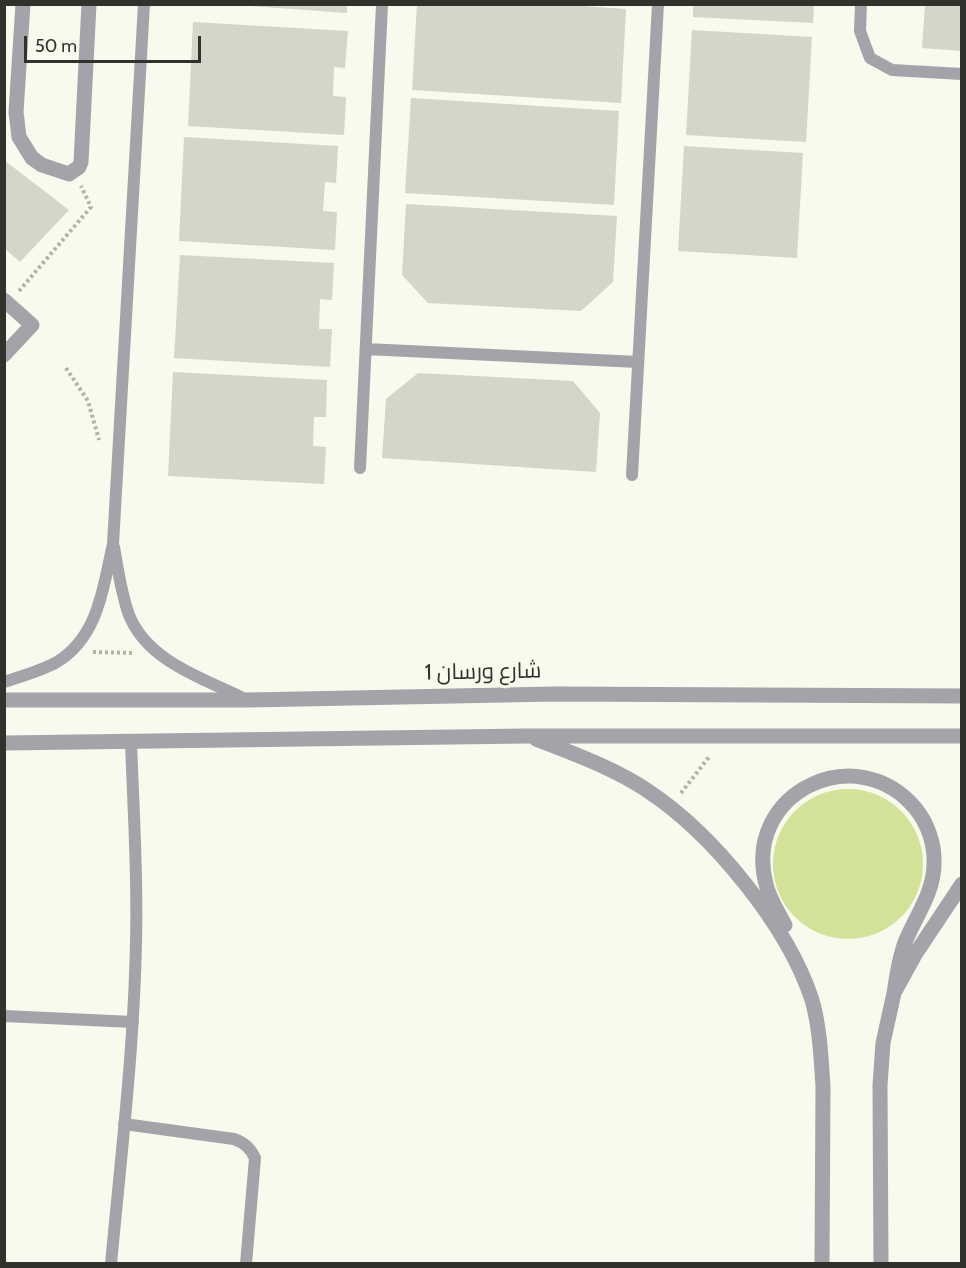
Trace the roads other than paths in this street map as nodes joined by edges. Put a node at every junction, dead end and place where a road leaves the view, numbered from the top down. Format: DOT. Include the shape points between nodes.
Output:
graph roads {
  1 [pos="23,4"];
  2 [pos="89,4"];
  3 [pos="144,4"];
  4 [pos="382,4"];
  5 [pos="658,4"];
  6 [pos="861,4"];
  7 [pos="962,74"];
  8 [pos="7,302"];
  9 [pos="366,349"];
  10 [pos="4,355"];
  11 [pos="638,362"];
  12 [pos="360,468"];
  13 [pos="632,475"];
  14 [pos="113,544"];
  15 [pos="4,682"];
  16 [pos="962,696"];
  17 [pos="4,700"];
  18 [pos="249,700"];
  19 [pos="527,736"];
  20 [pos="962,736"];
  21 [pos="131,740"];
  22 [pos="4,743"];
  23 [pos="962,884"];
  24 [pos="894,993"];
  25 [pos="812,1000"];
  26 [pos="4,1016"];
  27 [pos="133,1023"];
  28 [pos="124,1124"];
  29 [pos="111,1263"];
  30 [pos="246,1263"];
  31 [pos="822,1263"];
  32 [pos="881,1263"];
  1 -- 2 [label="street" via="16,112 19,137 32,158 63,173 75,172 81,162"];
  3 -- 14 [label="lane"];
  4 -- 9 [label="lane"];
  5 -- 11 [label="lane"];
  6 -- 7 [label="lane" via="860,31 870,57 892,70"];
  8 -- 10 [label="street" via="32,325"];
  9 -- 11 [label="lane"];
  9 -- 12 [label="lane"];
  11 -- 13 [label="lane"];
  14 -- 15 [label="lane" via="97,611 78,644 57,662"];
  14 -- 18 [label="lane" via="125,603 146,641 176,666"];
  16 -- 18 [label="street, شارع ورسان 1" via="543,694"];
  17 -- 18 [label="street, شارع ورسان 1"];
  19 -- 20 [label="street"];
  19 -- 21 [label="street"];
  19 -- 25 [label="street" via="621,775 671,807 704,836 765,909"];
  21 -- 22 [label="street"];
  21 -- 27 [label="lane" via="136,859"];
  23 -- 24 [label="street"];
  24 -- 25 [label="street" via="906,942 930,889 932,840 922,817 906,798 886,784 862,776 838,776 814,782 793,795 766,836 763,860 766,885 808,973"];
  24 -- 32 [label="street" via="880,1085"];
  25 -- 31 [label="street" via="823,1086"];
  26 -- 27 [label="lane"];
  27 -- 28 [label="lane"];
  28 -- 29 [label="lane"];
  28 -- 30 [label="lane" via="234,1139 251,1149 255,1158"];
}
